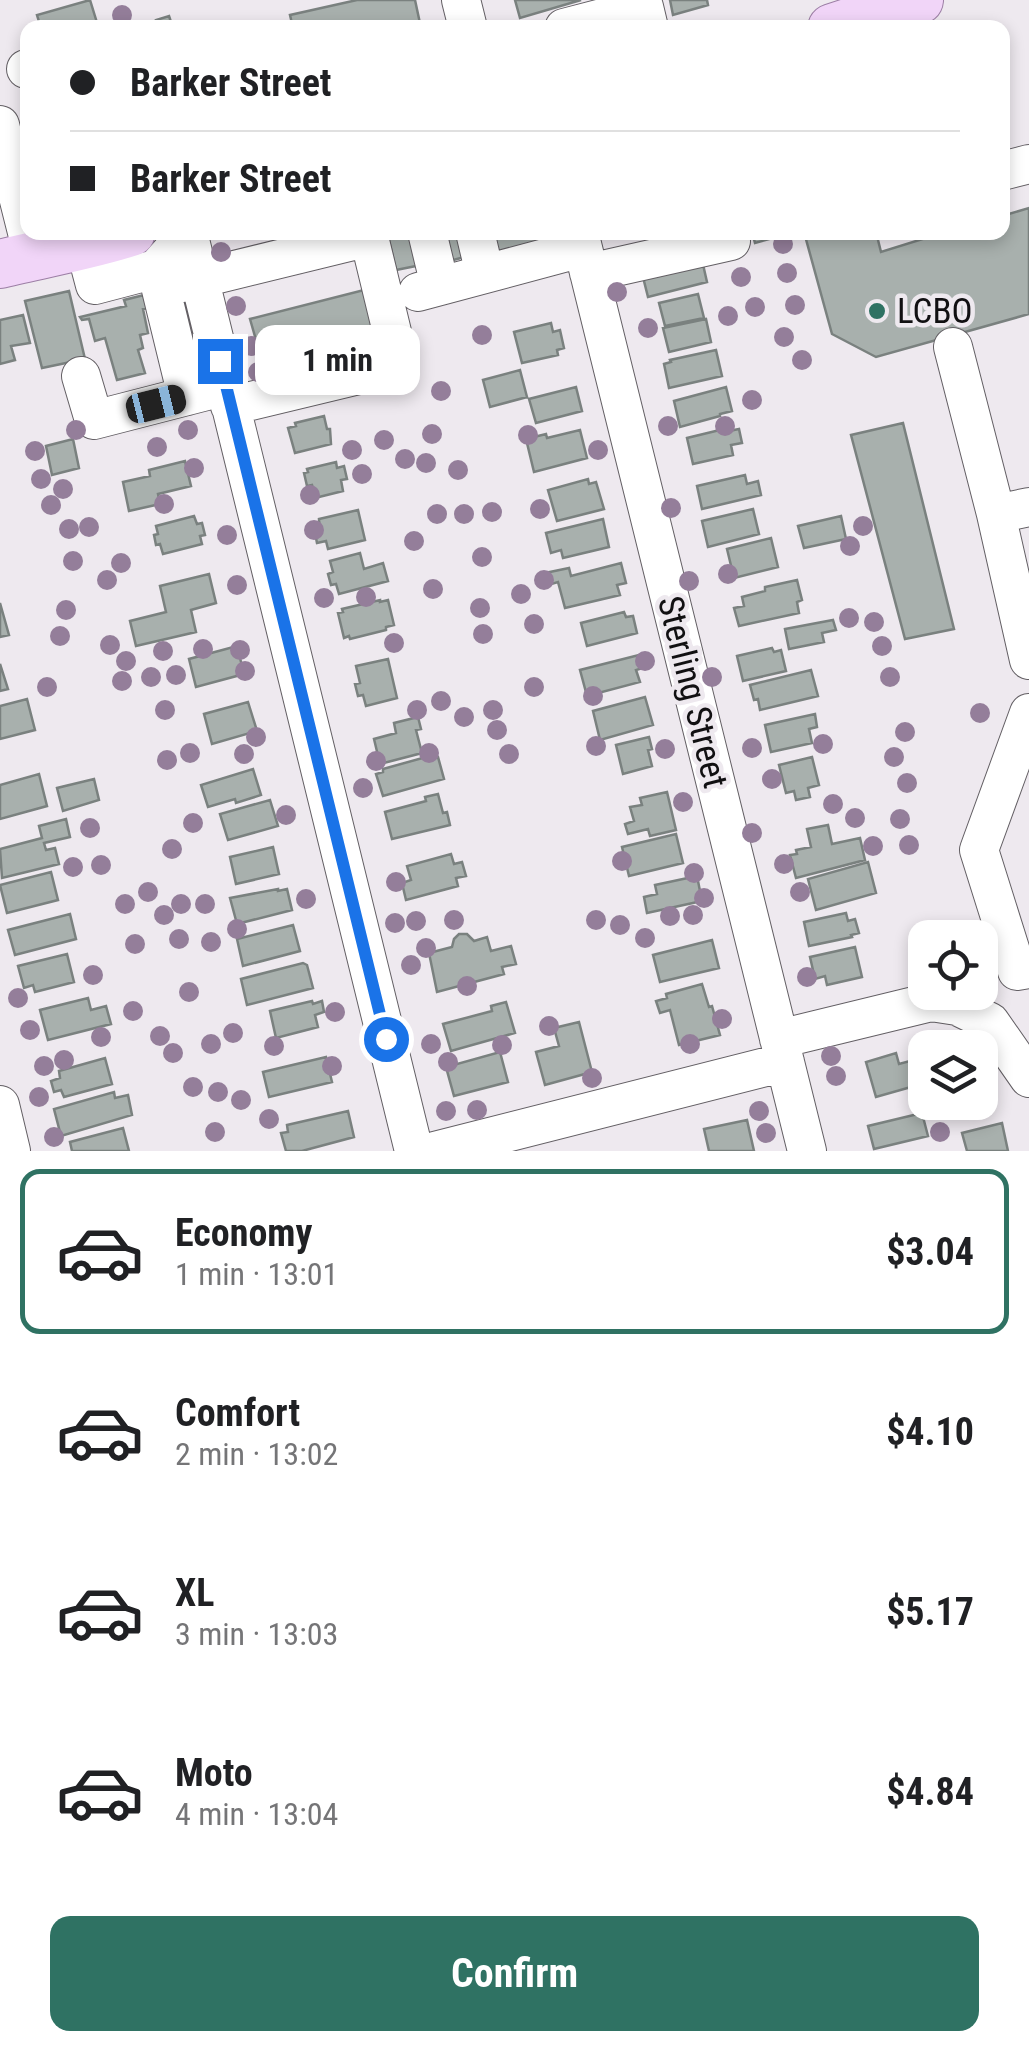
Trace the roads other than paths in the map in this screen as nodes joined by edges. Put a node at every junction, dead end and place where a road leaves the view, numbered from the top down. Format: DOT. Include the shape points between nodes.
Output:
graph roads {
  1 [pos="919,0"];
  2 [pos="594,20"];
  3 [pos="647,20"];
  4 [pos="857,20"];
  5 [pos="0,125"];
  6 [pos="178,240"];
  7 [pos="190,240"];
  8 [pos="353,240"];
  9 [pos="370,240"];
  10 [pos="427,240"];
  11 [pos="477,240"];
  12 [pos="731,240"];
  13 [pos="583,251"];
  14 [pos="16,260"];
  15 [pos="149,263"];
  16 [pos="485,274"];
  17 [pos="199,278"];
  18 [pos="214,337"];
  19 [pos="953,347"];
  20 [pos="175,348"];
  21 [pos="81,376"];
  22 [pos="187,396"];
  23 [pos="228,396"];
  24 [pos="1013,511"];
  25 [pos="1029,660"];
  26 [pos="1029,713"];
  27 [pos="1029,969"];
  28 [pos="782,1051"];
  29 [pos="1029,1078"];
  30 [pos="0,1104"];
  31 [pos="12,1151"];
  32 [pos="414,1151"];
  33 [pos="436,1151"];
  34 [pos="807,1151"];
  1 -- 4 [label="main road"];
  2 -- 3 [label="street" via="644,7"];
  5 -- 14 [label="street"];
  6 -- 15 [label="street"];
  7 -- 17 [label="street"];
  8 -- 17 [label="street"];
  9 -- 23 [label="street" via="400,365"];
  10 -- 16 [label="street" via="429,289"];
  11 -- 16 [label="street"];
  12 -- 13 [label="street"];
  13 -- 16 [label="street"];
  13 -- 28 [label="street, Sterling Street"];
  14 -- 15 [label="main road" via="84,246"];
  15 -- 17 [label="street"];
  15 -- 20 [label="street"];
  17 -- 18 [label="street"];
  18 -- 20 [label="street"];
  18 -- 23 [label="street"];
  19 -- 24 [label="street"];
  20 -- 22 [label="street"];
  21 -- 22 [label="street" via="94,420"];
  22 -- 23 [label="street"];
  23 -- 32 [label="street"];
  24 -- 25 [label="street"];
  26 -- 27 [label="street" via="979,850 1017,971"];
  28 -- 29 [label="street" via="931,1002 990,1022"];
  28 -- 33 [label="street"];
  28 -- 34 [label="street, Sterling Street"];
  30 -- 31 [label="street"];
}
